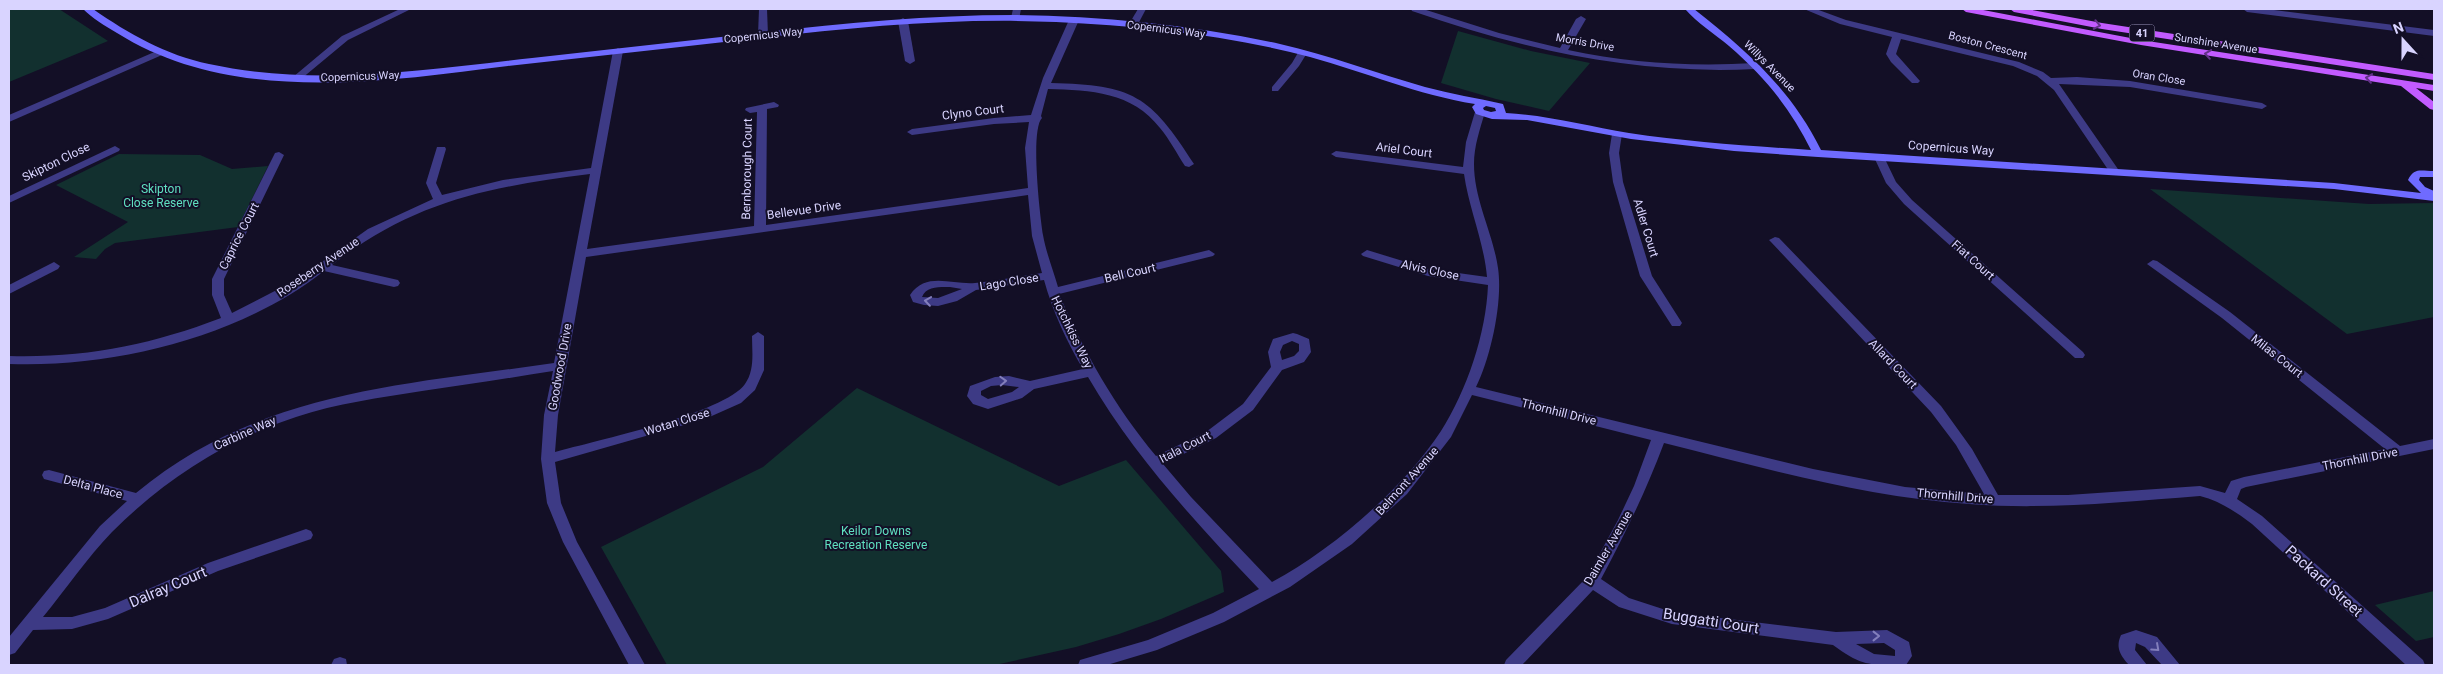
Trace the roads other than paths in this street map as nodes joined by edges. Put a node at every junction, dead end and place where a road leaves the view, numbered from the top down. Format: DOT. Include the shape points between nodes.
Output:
graph roads {
  1 [pos="87,9"];
  2 [pos="407,9"];
  3 [pos="763,9"];
  4 [pos="1142,9"];
  5 [pos="1416,9"];
  6 [pos="1447,9"];
  7 [pos="1689,9"];
  8 [pos="1808,9"];
  9 [pos="1966,9"];
  10 [pos="1971,9"];
  11 [pos="2004,9"];
  12 [pos="2014,9"];
  13 [pos="2247,9"];
  14 [pos="1983,12"];
  15 [pos="1017,13"];
  16 [pos="1436,16"];
  17 [pos="1581,19"];
  18 [pos="1074,20"];
  19 [pos="903,21"];
  20 [pos="1134,24"];
  21 [pos="2080,32"];
  22 [pos="2434,33"];
  23 [pos="763,35"];
  24 [pos="1897,36"];
  25 [pos="1563,50"];
  26 [pos="618,51"];
  27 [pos="158,53"];
  28 [pos="1302,53"];
  29 [pos="910,62"];
  30 [pos="1755,66"];
  31 [pos="298,77"];
  32 [pos="2434,77"];
  33 [pos="1915,81"];
  34 [pos="2051,81"];
  35 [pos="2403,83"];
  36 [pos="1045,86"];
  37 [pos="2434,88"];
  38 [pos="1276,89"];
  39 [pos="774,105"];
  40 [pos="2262,106"];
  41 [pos="2434,107"];
  42 [pos="762,109"];
  43 [pos="1481,109"];
  44 [pos="750,110"];
  45 [pos="1497,112"];
  46 [pos="1037,118"];
  47 [pos="9,119"];
  48 [pos="912,132"];
  49 [pos="1475,134"];
  50 [pos="1617,134"];
  51 [pos="115,149"];
  52 [pos="441,149"];
  53 [pos="1336,154"];
  54 [pos="1818,154"];
  55 [pos="279,155"];
  56 [pos="1879,157"];
  57 [pos="1189,164"];
  58 [pos="2434,165"];
  59 [pos="597,170"];
  60 [pos="1468,171"];
  61 [pos="2115,172"];
  62 [pos="2434,174"];
  63 [pos="2417,177"];
  64 [pos="2374,189"];
  65 [pos="1032,191"];
  66 [pos="2434,196"];
  67 [pos="9,200"];
  68 [pos="439,200"];
  69 [pos="760,230"];
  70 [pos="1775,240"];
  71 [pos="580,254"];
  72 [pos="1209,254"];
  73 [pos="1367,254"];
  74 [pos="2153,264"];
  75 [pos="54,266"];
  76 [pos="322,267"];
  77 [pos="1046,276"];
  78 [pos="1494,282"];
  79 [pos="395,283"];
  80 [pos="972,287"];
  81 [pos="9,290"];
  82 [pos="1052,292"];
  83 [pos="228,319"];
  84 [pos="1676,323"];
  85 [pos="758,336"];
  86 [pos="2078,355"];
  87 [pos="9,360"];
  88 [pos="560,366"];
  89 [pos="1277,367"];
  90 [pos="1091,372"];
  91 [pos="1030,385"];
  92 [pos="1471,390"];
  93 [pos="1659,437"];
  94 [pos="2434,444"];
  95 [pos="2398,452"];
  96 [pos="548,459"];
  97 [pos="1154,463"];
  98 [pos="49,475"];
  99 [pos="137,499"];
  100 [pos="1994,500"];
  101 [pos="2229,500"];
  102 [pos="307,533"];
  103 [pos="1592,581"];
  104 [pos="1270,590"];
  105 [pos="28,624"];
  106 [pos="1836,639"];
  107 [pos="9,648"];
  108 [pos="637,665"];
  109 [pos="1086,665"];
  110 [pos="1512,665"];
  111 [pos="2140,665"];
  112 [pos="2172,665"];
  113 [pos="2417,665"];
  1 -- 27 [label="street, Copernicus Way" via="131,40"];
  2 -- 31 [label="street" via="345,38"];
  3 -- 23 [label="street"];
  4 -- 20 [label="street"];
  5 -- 16 [label="street, Morris Drive"];
  6 -- 16 [label="street"];
  7 -- 30 [label="street, Willys Avenue"];
  8 -- 24 [label="street, Boston Crescent"];
  9 -- 14 [label="main road, Sunshine Avenue / 41"];
  10 -- 14 [label="main road"];
  11 -- 21 [label="main road" via="2067,23"];
  12 -- 32 [label="main road, Sunshine Avenue / 41, one-way" via="2102,26"];
  13 -- 22 [label="street"];
  14 -- 21 [label="main road, Sunshine Avenue / 41"];
  15 -- 18 [label="street, Copernicus Way"];
  15 -- 19 [label="street, Copernicus Way"];
  16 -- 25 [label="street, Morris Drive" via="1496,35"];
  17 -- 25 [label="street"];
  18 -- 20 [label="street, Copernicus Way"];
  18 -- 36 [label="street, Hotchkiss Way"];
  19 -- 23 [label="street, Copernicus Way"];
  19 -- 29 [label="street"];
  20 -- 28 [label="street, Copernicus Way" via="1214,35"];
  35 -- 21 [label="main road, Sunshine Avenue / 41, one-way"];
  23 -- 26 [label="street, Copernicus Way"];
  24 -- 33 [label="street" via="1891,54"];
  24 -- 34 [label="street, Boston Crescent" via="2016,64"];
  25 -- 30 [label="street, Morris Drive" via="1678,68"];
  26 -- 31 [label="street, Copernicus Way" via="396,76"];
  26 -- 59 [label="street, Goodwood Drive"];
  27 -- 31 [label="street, Copernicus Way" via="209,67"];
  27 -- 47 [label="street"];
  28 -- 38 [label="street"];
  28 -- 43 [label="street, Copernicus Way"];
  30 -- 54 [label="street, Willys Avenue" via="1794,108"];
  34 -- 40 [label="street, Oran Close" via="2113,82"];
  34 -- 61 [label="street, Boston Crescent"];
  35 -- 37 [label="main road, Sunshine Avenue / 41"];
  35 -- 41 [label="main road"];
  36 -- 46 [label="street, Hotchkiss Way"];
  36 -- 57 [label="street" via="1105,90 1134,100 1160,121"];
  39 -- 42 [label="street, Bernborough Court"];
  42 -- 44 [label="street, Bernborough Court"];
  42 -- 69 [label="street, Bernborough Court"];
  43 -- 45 [label="street, Copernicus Way"];
  43 -- 49 [label="street, Belmont Avenue"];
  45 -- 49 [label="street"];
  45 -- 50 [label="street, Copernicus Way"];
  46 -- 48 [label="street, Clyno Court"];
  46 -- 65 [label="street, Hotchkiss Way" via="1031,140"];
  49 -- 60 [label="street, Belmont Avenue"];
  50 -- 54 [label="street, Copernicus Way"];
  50 -- 84 [label="street, Adler Court" via="1614,153 1618,182 1646,276"];
  51 -- 67 [label="street, Skipton Close"];
  52 -- 68 [label="street" via="431,183"];
  53 -- 60 [label="street, Ariel Court"];
  54 -- 56 [label="street, Copernicus Way"];
  55 -- 83 [label="street, Caprice Court" via="218,279 218,295"];
  56 -- 61 [label="street, Copernicus Way"];
  56 -- 86 [label="street, Fiat Court" via="1891,183 1908,202"];
  58 -- 63 [label="street, Copernicus Way"];
  59 -- 68 [label="street, Roseberry Avenue" via="492,185"];
  59 -- 71 [label="street, Goodwood Drive"];
  60 -- 78 [label="street, Belmont Avenue" via="1488,245"];
  61 -- 64 [label="street, Copernicus Way"];
  62 -- 63 [label="street"];
  63 -- 64 [label="street, Copernicus Way" via="2402,187"];
  63 -- 66 [label="street" via="2422,189"];
  64 -- 66 [label="street, Copernicus Way"];
  65 -- 69 [label="street, Bellevue Drive"];
  65 -- 77 [label="street, Hotchkiss Way" via="1036,236"];
  68 -- 76 [label="street, Roseberry Avenue" via="370,233"];
  69 -- 71 [label="street, Bellevue Drive"];
  70 -- 100 [label="street, Allard Court" via="1942,416 1976,463"];
  71 -- 88 [label="street, Goodwood Drive"];
  72 -- 82 [label="street, Bell Court"];
  73 -- 78 [label="street, Alvis Close" via="1428,272"];
  74 -- 95 [label="street, Milas Court" via="2226,315"];
  75 -- 81 [label="street"];
  76 -- 79 [label="street"];
  76 -- 83 [label="street, Roseberry Avenue" via="265,303"];
  77 -- 80 [label="street, Lago Close"];
  77 -- 82 [label="street, Hotchkiss Way"];
  78 -- 92 [label="street, Belmont Avenue" via="1487,344"];
  82 -- 90 [label="street, Hotchkiss Way"];
  83 -- 87 [label="street, Roseberry Avenue" via="145,347 107,355 72,360"];
  85 -- 96 [label="street, Wotan Close" via="758,370 750,388 736,400 700,416"];
  88 -- 96 [label="street, Goodwood Drive" via="551,415"];
  88 -- 99 [label="street, Carbine Way" via="357,397 300,410 248,430 202,453"];
  89 -- 97 [label="street, Itala Court" via="1248,407 1211,435"];
  90 -- 91 [label="street"];
  90 -- 97 [label="street, Hotchkiss Way" via="1118,418"];
  92 -- 93 [label="street, Thornhill Drive"];
  92 -- 104 [label="street, Belmont Avenue" via="1439,446 1368,524"];
  93 -- 100 [label="street, Thornhill Drive" via="1874,487"];
  93 -- 103 [label="street, Daimler Avenue" via="1633,504"];
  94 -- 95 [label="street, Thornhill Drive"];
  95 -- 101 [label="street, Thornhill Drive" via="2244,482 2236,485"];
  96 -- 108 [label="street, Goodwood Drive" via="552,496 560,521"];
  97 -- 104 [label="street, Hotchkiss Way" via="1192,510"];
  98 -- 99 [label="street, Delta Place"];
  99 -- 105 [label="street, Carbine Way" via="105,530"];
  100 -- 101 [label="street, Thornhill Drive" via="2083,500 2200,491"];
  101 -- 113 [label="street, Packard Street" via="2257,520"];
  102 -- 105 [label="street, Dalray Court" via="213,567 108,613 72,623"];
  103 -- 106 [label="street, Buggatti Court" via="1624,603 1672,618"];
  103 -- 110 [label="street, Daimler Avenue"];
  104 -- 109 [label="street, Belmont Avenue" via="1184,631"];
  105 -- 107 [label="street, Carbine Way"];
  111 -- 112 [label="street, one-way" via="2127,652 2127,640 2136,636 2151,642"];
}
